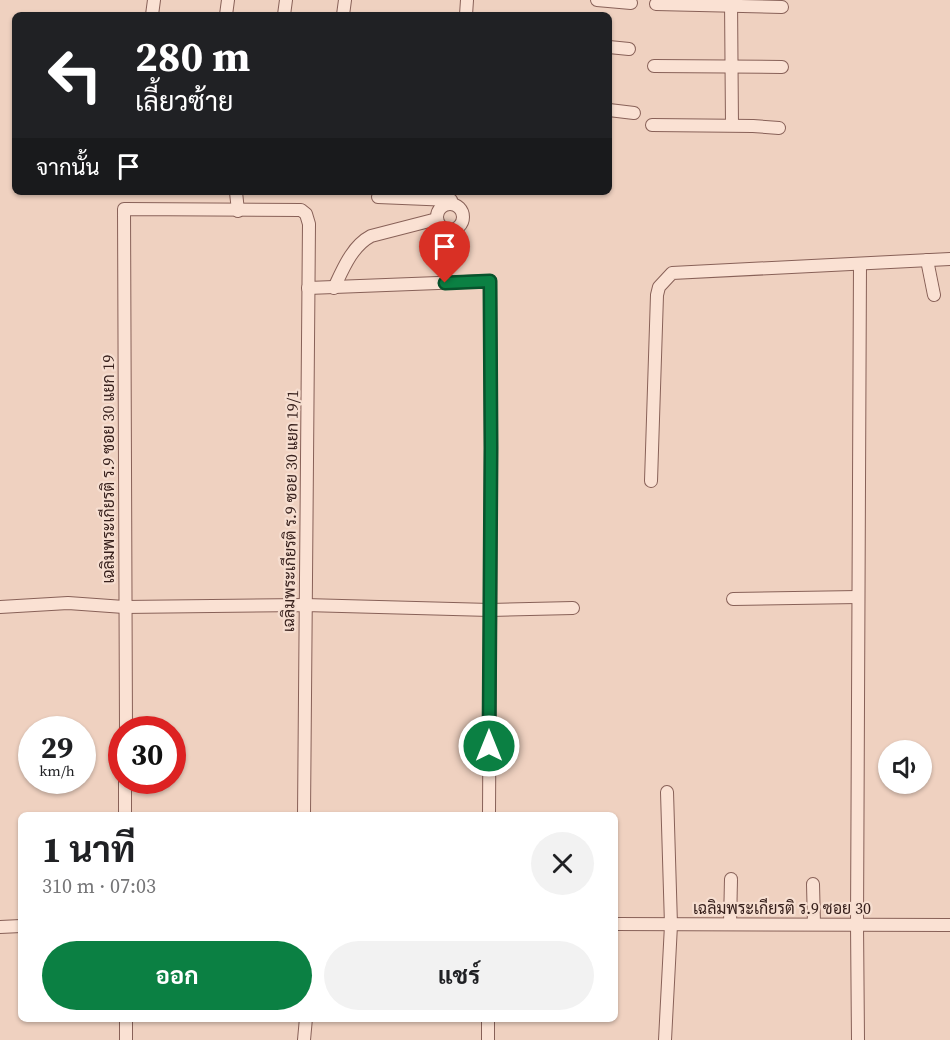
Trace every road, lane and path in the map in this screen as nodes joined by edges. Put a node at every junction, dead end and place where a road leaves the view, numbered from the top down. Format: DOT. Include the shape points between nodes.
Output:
graph roads {
  1 [pos="597,0"];
  2 [pos="631,3"];
  3 [pos="731,3"];
  4 [pos="656,4"];
  5 [pos="782,7"];
  6 [pos="612,47"];
  7 [pos="629,49"];
  8 [pos="654,66"];
  9 [pos="731,66"];
  10 [pos="782,68"];
  11 [pos="612,110"];
  12 [pos="634,113"];
  13 [pos="652,125"];
  14 [pos="732,125"];
  15 [pos="779,128"];
  16 [pos="236,195"];
  17 [pos="378,197"];
  18 [pos="452,199"];
  19 [pos="238,210"];
  20 [pos="437,219"];
  21 [pos="950,259"];
  22 [pos="927,260"];
  23 [pos="860,264"];
  24 [pos="308,288"];
  25 [pos="334,288"];
  26 [pos="934,295"];
  27 [pos="651,481"];
  28 [pos="858,597"];
  29 [pos="733,599"];
  30 [pos="305,605"];
  31 [pos="0,607"];
  32 [pos="124,607"];
  33 [pos="573,608"];
  34 [pos="490,610"];
  35 [pos="126,716"];
  36 [pos="667,792"];
  37 [pos="125,794"];
  38 [pos="125,812"];
  39 [pos="304,812"];
  40 [pos="489,812"];
  41 [pos="731,879"];
  42 [pos="813,884"];
  43 [pos="618,924"];
  44 [pos="730,924"];
  45 [pos="814,924"];
  46 [pos="857,924"];
  47 [pos="671,925"];
  48 [pos="950,925"];
  49 [pos="18,926"];
  50 [pos="0,927"];
  51 [pos="126,1022"];
  52 [pos="306,1022"];
  53 [pos="488,1022"];
  54 [pos="126,1040"];
  55 [pos="304,1040"];
  56 [pos="488,1040"];
  57 [pos="665,1040"];
  58 [pos="858,1040"];
  1 -- 2 [label="street"];
  3 -- 4 [label="street"];
  3 -- 5 [label="street"];
  3 -- 9 [label="street"];
  6 -- 7 [label="street"];
  8 -- 9 [label="street"];
  9 -- 10 [label="street"];
  9 -- 14 [label="street"];
  11 -- 12 [label="street"];
  13 -- 14 [label="street"];
  14 -- 15 [label="street"];
  16 -- 19 [label="street"];
  17 -- 18 [label="street"];
  18 -- 20 [label="street" via="440,208"];
  18 -- 20 [label="street" via="463,216 458,227 445,229"];
  19 -- 24 [label="street, เฉลิมพระเกียรติ ร.9 ซอย 30 แยก 19/1" via="301,210 306,214"];
  19 -- 32 [label="street, เฉลิมพระเกียรติ ร.9 ซอย 30 แยก 19" via="124,209"];
  20 -- 25 [label="street" via="362,241"];
  21 -- 22 [label="street"];
  22 -- 23 [label="street"];
  22 -- 26 [label="street"];
  23 -- 27 [label="street" via="672,273 664,280 657,295"];
  23 -- 28 [label="street"];
  24 -- 25 [label="street"];
  24 -- 30 [label="street, เฉลิมพระเกียรติ ร.9 ซอย 30 แยก 19/1"];
  25 -- 34 [label="street" via="490,281"];
  28 -- 29 [label="street"];
  28 -- 46 [label="street"];
  30 -- 32 [label="street"];
  30 -- 34 [label="street"];
  30 -- 39 [label="street, เฉลิมพระเกียรติ ร.9 ซอย 30 แยก 19/1"];
  31 -- 32 [label="street" via="68,603"];
  32 -- 35 [label="street, เฉลิมพระเกียรติ ร.9 ซอย 30 แยก 19"];
  33 -- 34 [label="street"];
  34 -- 40 [label="street"];
  36 -- 47 [label="street"];
  37 -- 38 [label="street"];
  41 -- 44 [label="street"];
  42 -- 45 [label="street"];
  43 -- 47 [label="street, เฉลิมพระเกียรติ ร.9 ซอย 30"];
  44 -- 45 [label="street, เฉลิมพระเกียรติ ร.9 ซอย 30"];
  44 -- 47 [label="street, เฉลิมพระเกียรติ ร.9 ซอย 30"];
  45 -- 46 [label="street, เฉลิมพระเกียรติ ร.9 ซอย 30"];
  46 -- 48 [label="street, เฉลิมพระเกียรติ ร.9 ซอย 30"];
  46 -- 58 [label="street"];
  47 -- 57 [label="street"];
  49 -- 50 [label="street"];
  51 -- 54 [label="street"];
  52 -- 55 [label="street"];
  53 -- 56 [label="street"];
}
